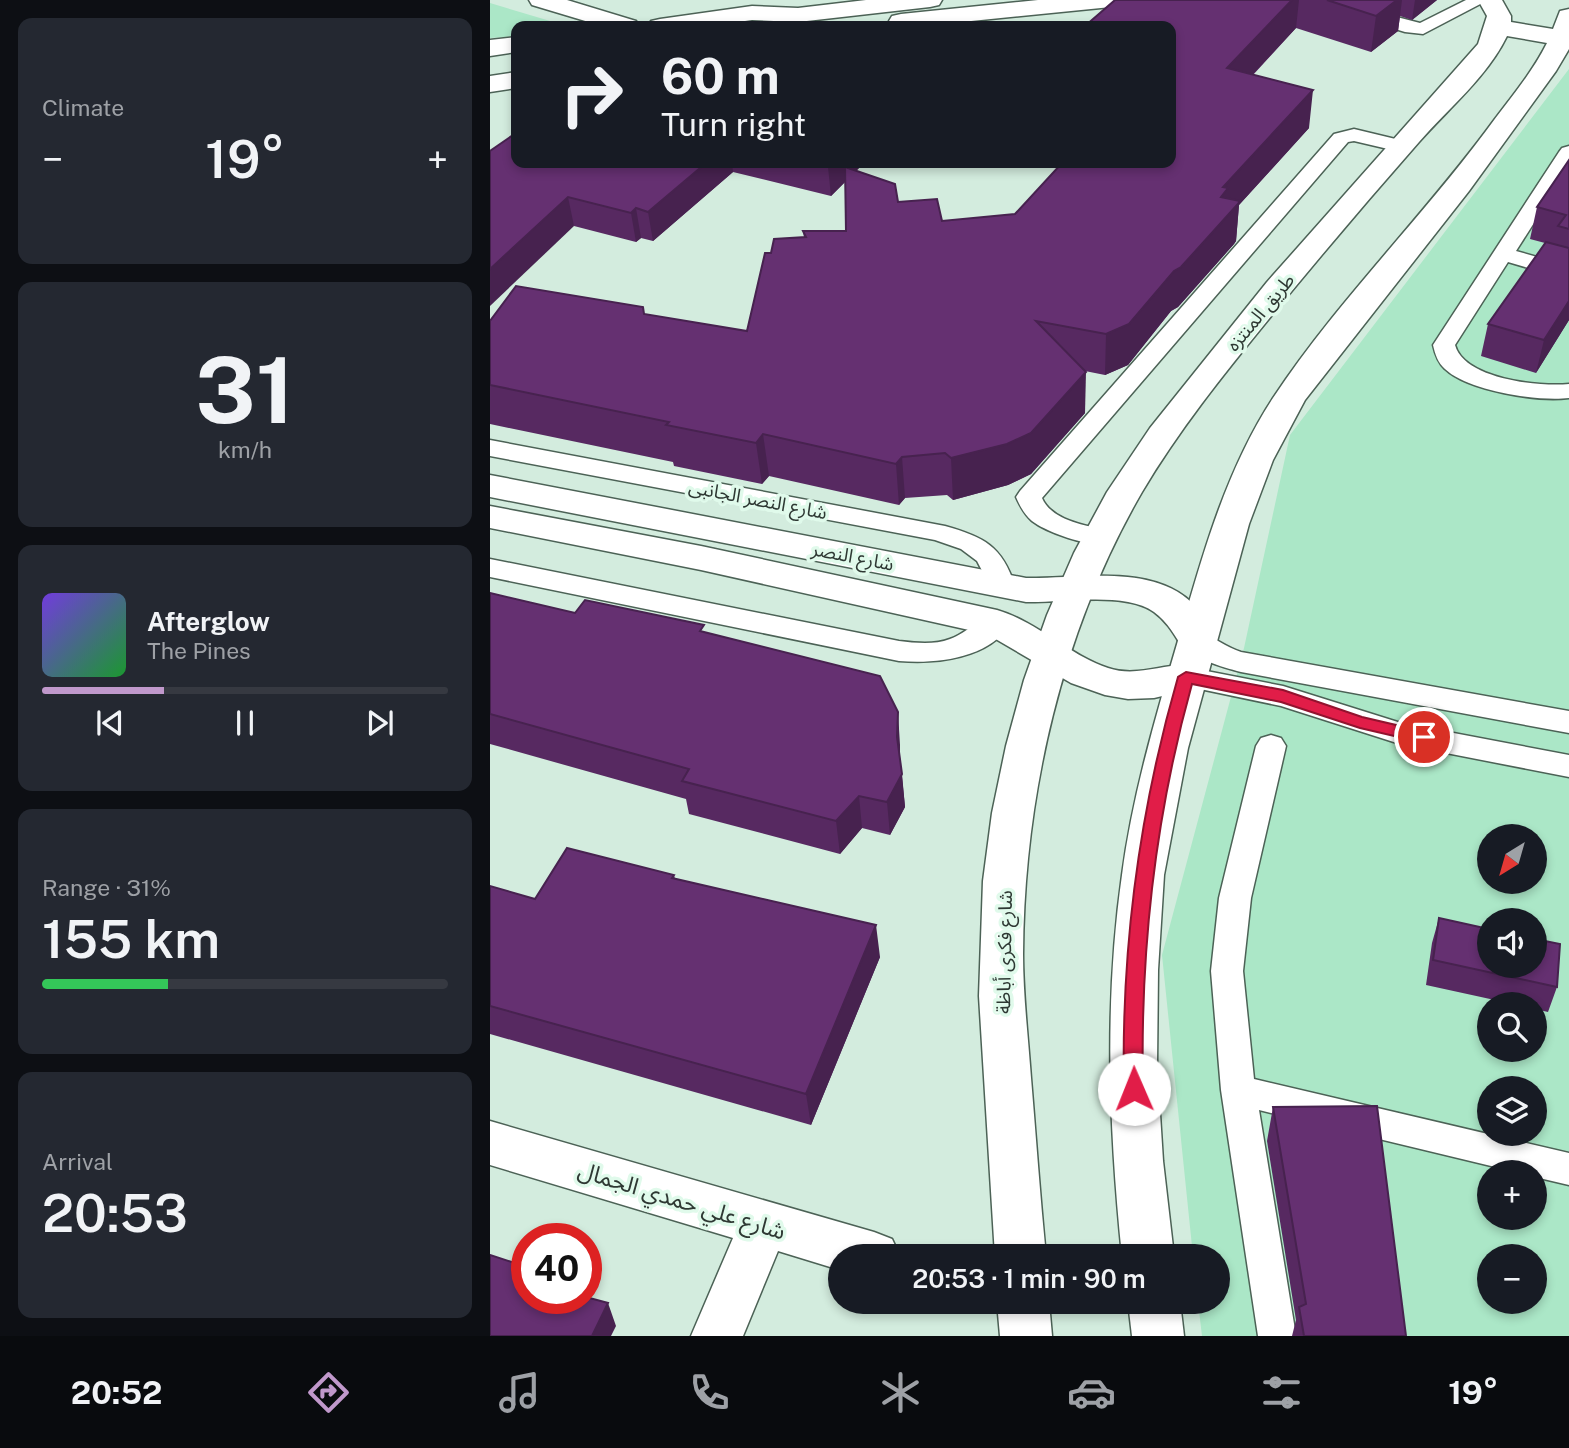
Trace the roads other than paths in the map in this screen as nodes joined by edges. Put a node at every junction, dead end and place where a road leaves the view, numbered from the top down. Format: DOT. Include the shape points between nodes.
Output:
graph roads {
  1 [pos="599,0"];
  2 [pos="795,0"];
  3 [pos="930,0"];
  4 [pos="1111,0"];
  5 [pos="1479,0"];
  6 [pos="549,2"];
  7 [pos="1054,7"];
  8 [pos="1343,13"];
  9 [pos="1494,14"];
  10 [pos="754,19"];
  11 [pos="611,21"];
  12 [pos="727,21"];
  13 [pos="897,21"];
  14 [pos="985,21"];
  15 [pos="1566,27"];
  16 [pos="511,46"];
  17 [pos="490,48"];
  18 [pos="511,81"];
  19 [pos="490,84"];
  20 [pos="1401,146"];
  21 [pos="1569,152"];
  22 [pos="1503,254"];
  23 [pos="1569,273"];
  24 [pos="1569,391"];
  25 [pos="490,448"];
  26 [pos="490,486"];
  27 [pos="490,517"];
  28 [pos="1098,537"];
  29 [pos="490,568"];
  30 [pos="1002,586"];
  31 [pos="1075,592"];
  32 [pos="997,623"];
  33 [pos="1051,653"];
  34 [pos="1191,659"];
  35 [pos="1351,680"];
  36 [pos="1341,715"];
  37 [pos="1569,722"];
  38 [pos="1271,746"];
  39 [pos="1569,765"];
  40 [pos="1238,1090"];
  41 [pos="490,1143"];
  42 [pos="1569,1169"];
  43 [pos="764,1225"];
  44 [pos="831,1244"];
  45 [pos="1019,1244"];
  46 [pos="1147,1244"];
  47 [pos="1024,1314"];
  48 [pos="1155,1314"];
  49 [pos="717,1336"];
  50 [pos="1026,1336"];
  51 [pos="1158,1336"];
  52 [pos="1277,1336"];
  1 -- 6 [label="street"];
  2 -- 10 [label="street" via="777,3"];
  3 -- 10 [label="street"];
  4 -- 7 [label="street"];
  5 -- 8 [label="lane" via="1423,29"];
  6 -- 11 [label="street"];
  7 -- 13 [label="street"];
  7 -- 14 [label="street"];
  9 -- 15 [label="street"];
  9 -- 20 [label="street, طريق المنتزه" via="1486,50"];
  10 -- 12 [label="street"];
  15 -- 34 [label="street" via="1467,177 1288,399 1255,460"];
  16 -- 17 [label="street"];
  18 -- 19 [label="street"];
  20 -- 28 [label="street, طريق المنتزه" via="1228,348 1161,437"];
  20 -- 28 [label="lane" via="1354,135 1341,138 1029,497 1038,514"];
  21 -- 22 [label="lane"];
  22 -- 23 [label="lane"];
  22 -- 24 [label="lane" via="1444,345 1447,356 1473,375 1535,391"];
  25 -- 30 [label="lane, شارع النصر الجانبى" via="962,539 984,550 997,565"];
  26 -- 30 [label="street, شارع النصر"];
  27 -- 32 [label="street, شارع النصر"];
  28 -- 31 [label="street, طريق المنتزه"];
  29 -- 32 [label="lane" via="925,654 974,641"];
  30 -- 31 [label="street, شارع النصر"];
  31 -- 33 [label="street, طريق المنتزه"];
  31 -- 34 [label="street, شارع النصر" via="1127,588 1174,607 1189,622"];
  32 -- 33 [label="street, شارع النصر"];
  33 -- 34 [label="street, شارع النصر" via="1094,680 1141,687 1165,684"];
  33 -- 45 [label="street, شارع فكرى أباظة" via="1022,759 1001,948"];
  34 -- 35 [label="lane" via="1217,655"];
  34 -- 36 [label="lane"];
  34 -- 46 [label="street" via="1154,812 1136,957 1134,1116"];
  35 -- 36 [label="lane" via="1333,695"];
  35 -- 37 [label="lane"];
  36 -- 39 [label="lane" via="1400,733"];
  38 -- 40 [label="lane" via="1230,933 1229,1010"];
  40 -- 42 [label="lane"];
  40 -- 52 [label="lane"];
  41 -- 43 [label="street, شارع علي حمدي الجمال"];
  43 -- 44 [label="street, شارع علي حمدي الجمال"];
  43 -- 49 [label="street"];
  47 -- 50 [label="street"];
  48 -- 51 [label="street"];
}
